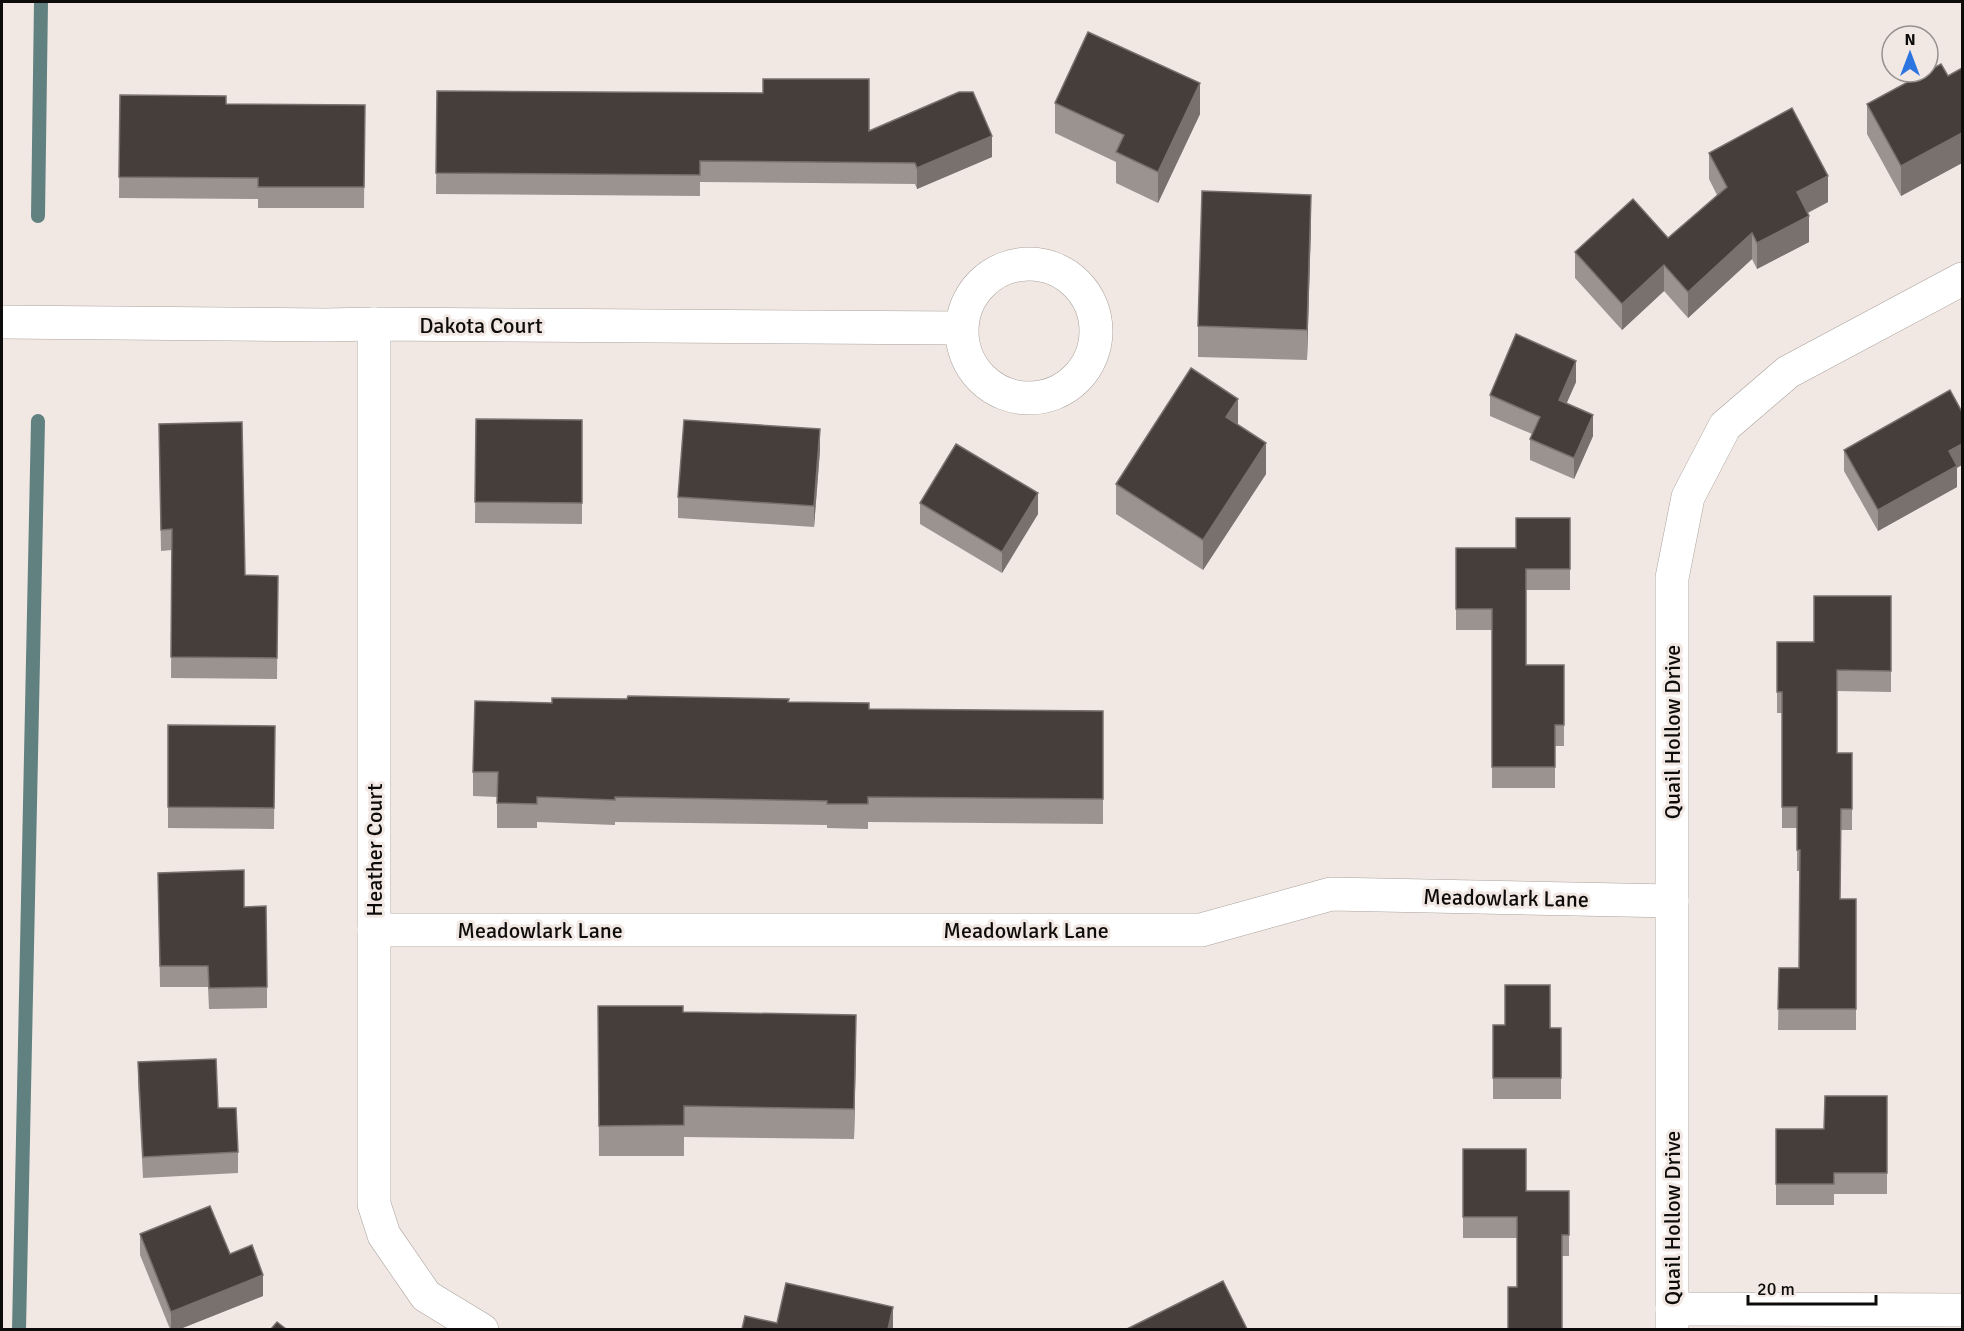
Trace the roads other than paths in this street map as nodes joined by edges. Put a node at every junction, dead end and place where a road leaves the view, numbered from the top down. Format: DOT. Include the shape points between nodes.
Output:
graph roads {
  1 [pos="1962,279"];
  2 [pos="2,322"];
  3 [pos="374,324"];
  4 [pos="961,328"];
  5 [pos="1672,901"];
  6 [pos="374,930"];
  7 [pos="1962,1310"];
  8 [pos="1672,1319"];
  9 [pos="482,1329"];
  1 -- 5 [label="street, Quail Hollow Drive" via="1788,372 1725,426 1688,497 1672,578"];
  2 -- 3 [label="street, Dakota Court"];
  3 -- 4 [label="street, Dakota Court"];
  3 -- 6 [label="street, Heather Court"];
  4 -- 4 [label="street" via="964,350 974,370 990,386 1009,396 1031,399 1072,384 1087,367 1098,325 1079,284 1061,270 1039,264 1016,264 995,272 977,286 966,306"];
  5 -- 6 [label="street, Meadowlark Lane" via="1331,894 1201,930"];
  5 -- 8 [label="street, Quail Hollow Drive"];
  6 -- 9 [label="street, Heather Court" via="374,1204 384,1235 426,1296"];
  7 -- 8 [label="street"];
}
